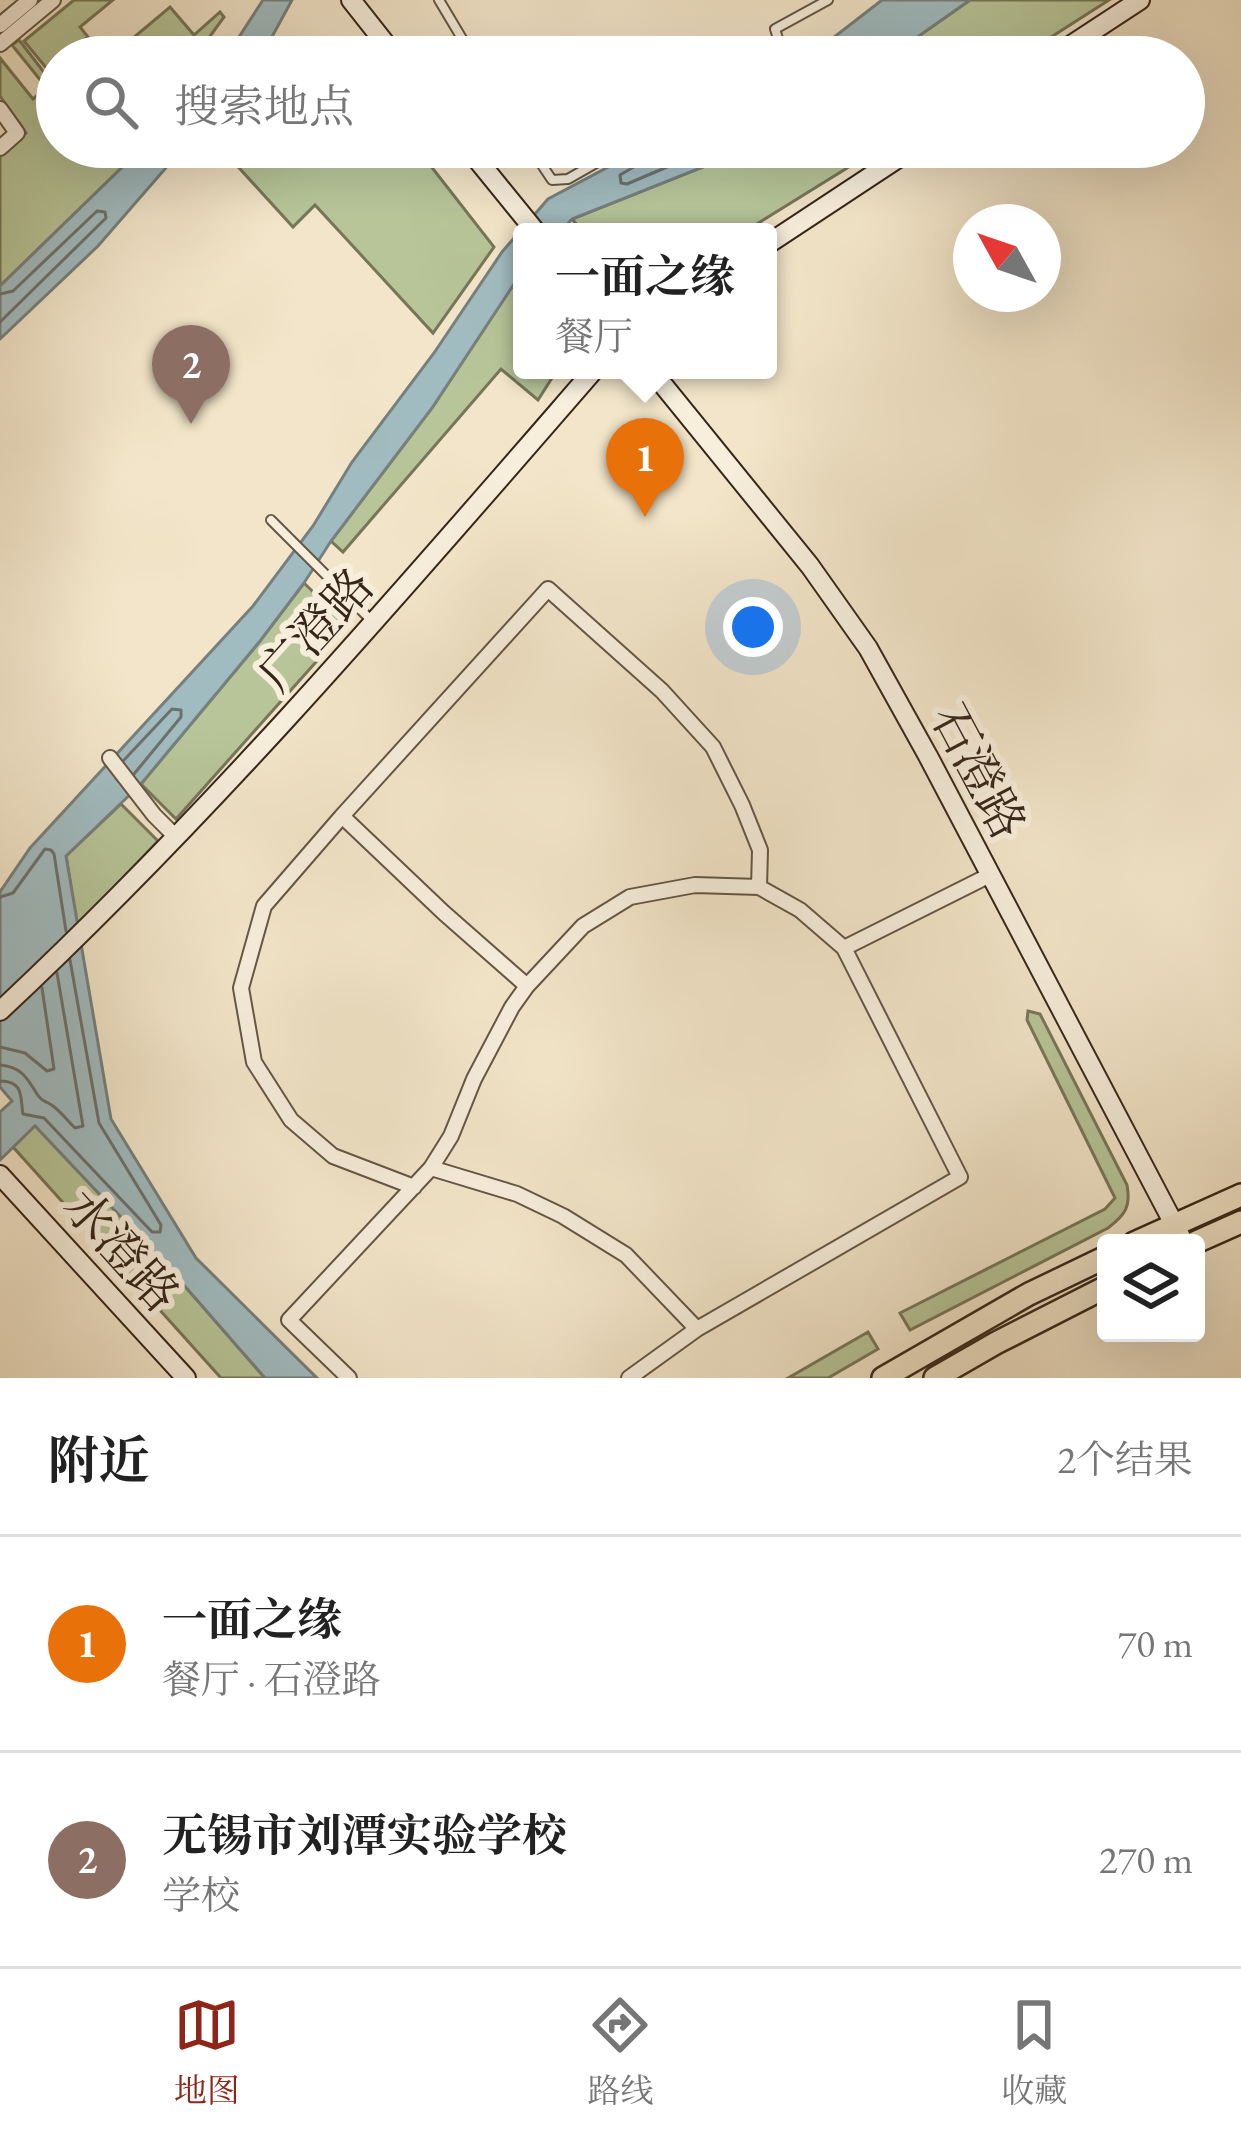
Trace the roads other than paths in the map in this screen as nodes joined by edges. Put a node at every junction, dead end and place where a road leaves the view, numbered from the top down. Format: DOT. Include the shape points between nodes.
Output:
graph roads {
  1 [pos="30,0"];
  2 [pos="53,0"];
  3 [pos="351,0"];
  4 [pos="439,0"];
  5 [pos="828,0"];
  6 [pos="1140,0"];
  7 [pos="0,25"];
  8 [pos="379,36"];
  9 [pos="460,36"];
  10 [pos="778,36"];
  11 [pos="1085,36"];
  12 [pos="0,44"];
  13 [pos="1,113"];
  14 [pos="0,148"];
  15 [pos="484,168"];
  16 [pos="544,168"];
  17 [pos="587,168"];
  18 [pos="884,168"];
  19 [pos="528,223"];
  20 [pos="777,238"];
  21 [pos="586,379"];
  22 [pos="657,379"];
  23 [pos="271,520"];
  24 [pos="374,623"];
  25 [pos="110,758"];
  26 [pos="341,816"];
  27 [pos="176,837"];
  28 [pos="990,874"];
  29 [pos="759,887"];
  30 [pos="844,948"];
  31 [pos="527,986"];
  32 [pos="0,1011"];
  33 [pos="431,1168"];
  34 [pos="0,1175"];
  35 [pos="414,1186"];
  36 [pos="1241,1195"];
  37 [pos="1241,1222"];
  38 [pos="1179,1233"];
  39 [pos="1205,1238"];
  40 [pos="1097,1261"];
  41 [pos="1097,1292"];
  42 [pos="697,1329"];
  43 [pos="186,1378"];
  44 [pos="349,1378"];
  45 [pos="629,1378"];
  46 [pos="883,1378"];
  47 [pos="935,1378"];
  1 -- 7 [label="street"];
  2 -- 12 [label="street"];
  3 -- 8 [label="street"];
  4 -- 9 [label="lane"];
  5 -- 10 [label="lane" via="776,29"];
  6 -- 11 [label="street"];
  13 -- 14 [label="street" via="17,133"];
  15 -- 19 [label="street"];
  16 -- 17 [label="lane" via="552,180"];
  18 -- 20 [label="street"];
  21 -- 24 [label="street, 广澄路"];
  22 -- 28 [label="street, 石澄路" via="868,648"];
  23 -- 24 [label="lane"];
  24 -- 27 [label="street, 广澄路"];
  25 -- 27 [label="street"];
  26 -- 29 [label="street" via="548,589 713,747 760,850"];
  26 -- 31 [label="street"];
  26 -- 35 [label="street" via="264,906 241,988 254,1062 291,1120 333,1156"];
  27 -- 32 [label="street, 广澄路"];
  28 -- 30 [label="street"];
  28 -- 38 [label="street, 石澄路"];
  29 -- 30 [label="street"];
  29 -- 31 [label="street" via="695,885 630,897 583,926"];
  30 -- 42 [label="street" via="960,1177"];
  31 -- 33 [label="street"];
  33 -- 35 [label="street"];
  33 -- 42 [label="street" via="563,1216 626,1255"];
  34 -- 43 [label="street, 水澄路"];
  35 -- 44 [label="street" via="290,1320"];
  36 -- 38 [label="main road"];
  37 -- 39 [label="main road"];
  40 -- 46 [label="main road"];
  41 -- 47 [label="main road"];
  42 -- 45 [label="street"];
}
